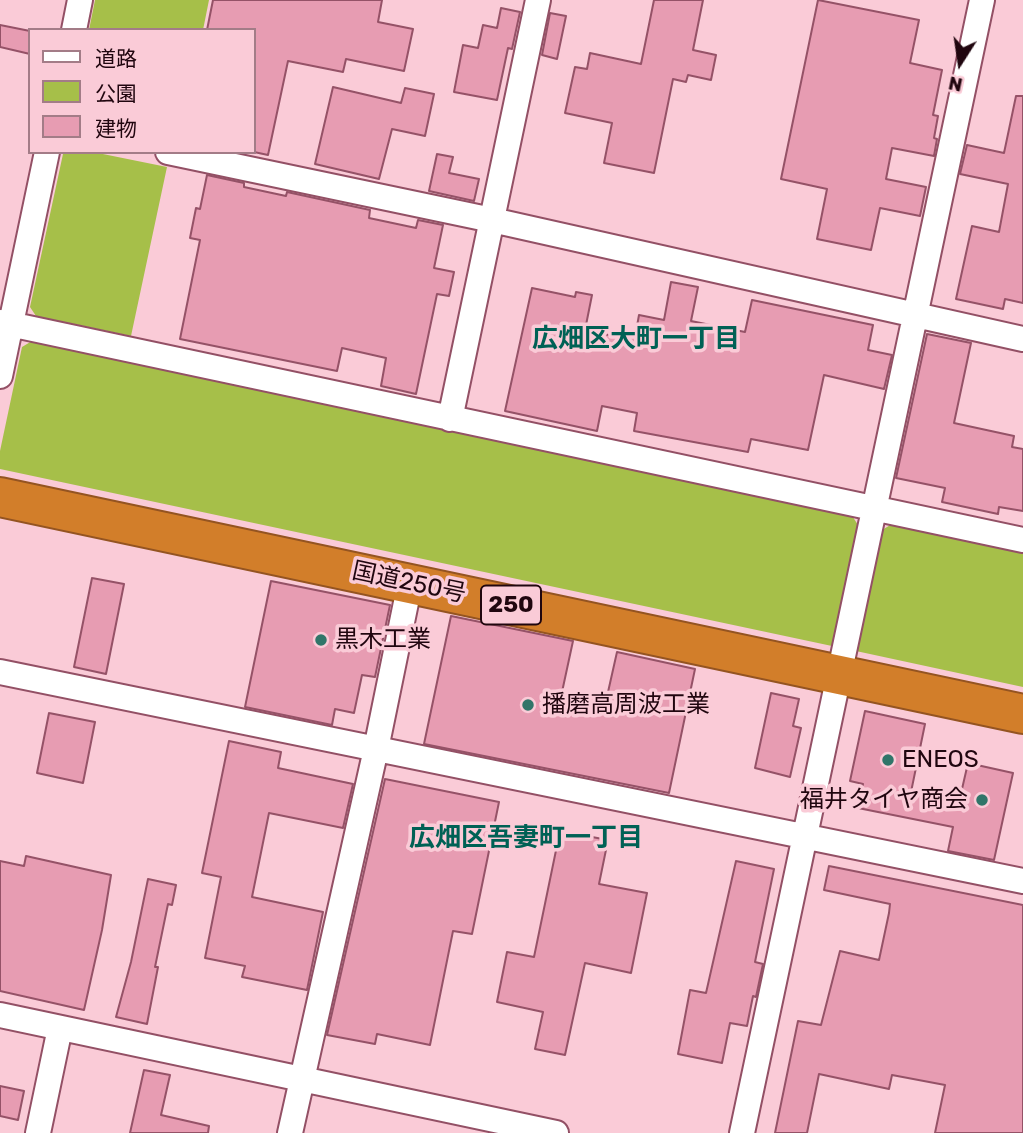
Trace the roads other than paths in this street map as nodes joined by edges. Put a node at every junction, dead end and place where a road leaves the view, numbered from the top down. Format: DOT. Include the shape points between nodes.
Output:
graph roads {
  1 [pos="80,0"];
  2 [pos="538,0"];
  3 [pos="982,0"];
  4 [pos="74,28"];
  5 [pos="47,154"];
  6 [pos="178,154"];
  7 [pos="492,220"];
  8 [pos="916,314"];
  9 [pos="6,323"];
  10 [pos="1023,339"];
  11 [pos="0,376"];
  12 [pos="450,419"];
  13 [pos="0,496"];
  14 [pos="875,509"];
  15 [pos="1023,540"];
  16 [pos="410,583"];
  17 [pos="0,672"];
  18 [pos="840,676"];
  19 [pos="1023,714"];
  20 [pos="376,749"];
  21 [pos="805,836"];
  22 [pos="1023,881"];
  23 [pos="0,1015"];
  24 [pos="60,1028"];
  25 [pos="302,1079"];
  26 [pos="38,1133"];
  27 [pos="290,1133"];
  28 [pos="556,1133"];
  29 [pos="742,1133"];
  1 -- 4 [label="street"];
  2 -- 7 [label="street"];
  3 -- 8 [label="street"];
  5 -- 9 [label="street"];
  6 -- 7 [label="street"];
  7 -- 8 [label="street"];
  7 -- 12 [label="street"];
  8 -- 10 [label="street"];
  8 -- 14 [label="street"];
  9 -- 11 [label="street"];
  9 -- 12 [label="street"];
  12 -- 14 [label="street"];
  13 -- 16 [label="highway, 国道250号 / 250"];
  14 -- 15 [label="street"];
  14 -- 18 [label="street"];
  16 -- 18 [label="highway, 国道250号 / 250"];
  16 -- 20 [label="street"];
  17 -- 20 [label="street"];
  18 -- 19 [label="highway, 国道250号 / 250"];
  18 -- 21 [label="street"];
  20 -- 21 [label="street"];
  20 -- 25 [label="street"];
  21 -- 22 [label="street"];
  21 -- 29 [label="street"];
  23 -- 24 [label="street"];
  24 -- 25 [label="street"];
  24 -- 26 [label="street"];
  25 -- 27 [label="street"];
  25 -- 28 [label="street"];
}
